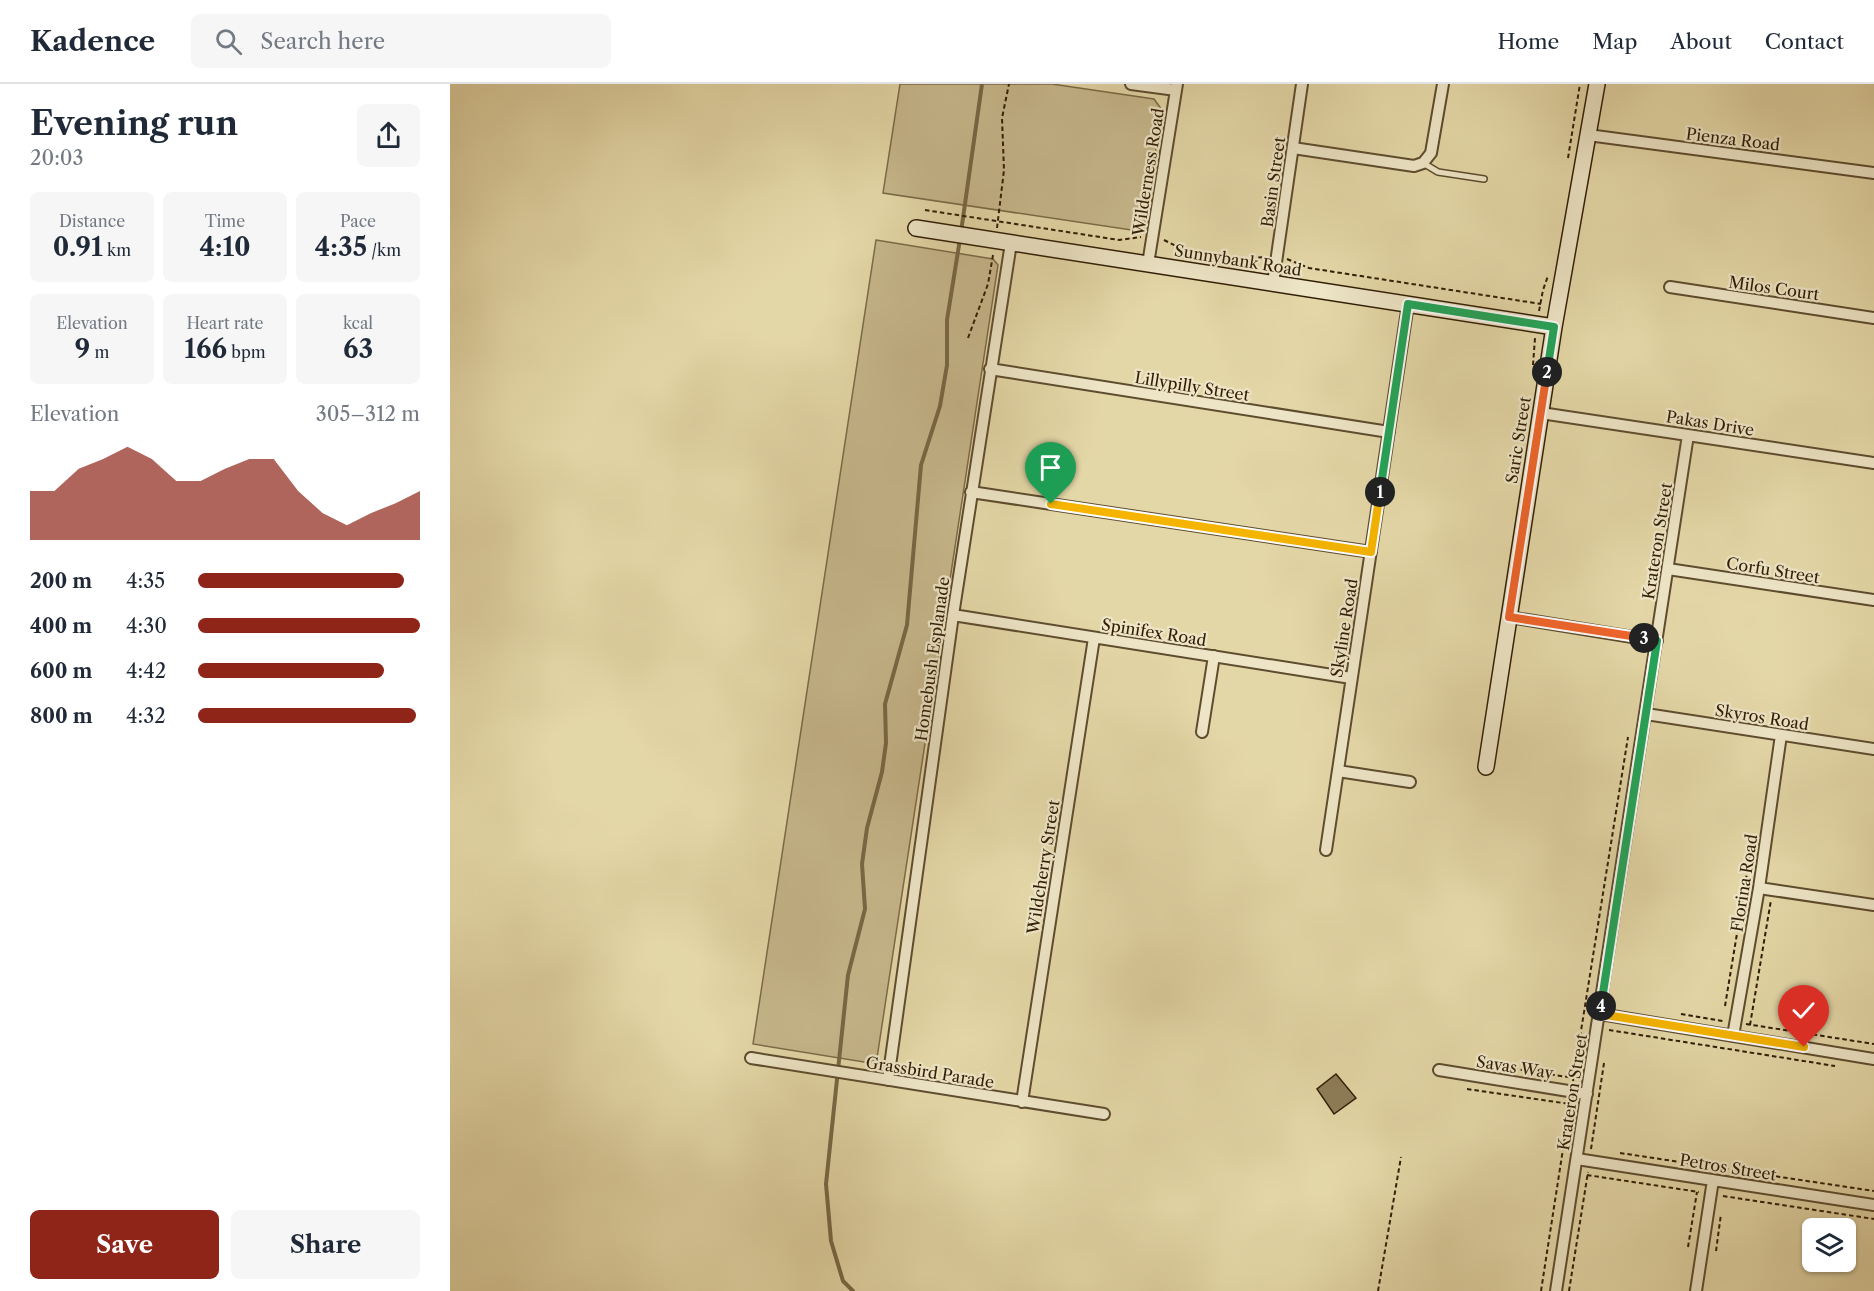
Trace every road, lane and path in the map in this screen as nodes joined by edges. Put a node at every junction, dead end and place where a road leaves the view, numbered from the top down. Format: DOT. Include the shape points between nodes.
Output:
graph roads {
  1 [pos="1009,84"];
  2 [pos="1131,84"];
  3 [pos="1302,84"];
  4 [pos="1443,84"];
  5 [pos="1597,84"];
  6 [pos="1177,87"];
  7 [pos="1588,135"];
  8 [pos="1293,148"];
  9 [pos="1423,163"];
  10 [pos="1874,172"];
  11 [pos="1484,179"];
  12 [pos="925,210"];
  13 [pos="998,221"];
  14 [pos="916,228"];
  15 [pos="1152,238"];
  16 [pos="1003,242"];
  17 [pos="1277,257"];
  18 [pos="1148,264"];
  19 [pos="1273,284"];
  20 [pos="1670,287"];
  21 [pos="1408,304"];
  22 [pos="1540,304"];
  23 [pos="1874,318"];
  24 [pos="1554,327"];
  25 [pos="968,338"];
  26 [pos="990,369"];
  27 [pos="1541,413"];
  28 [pos="1389,432"];
  29 [pos="1688,435"];
  30 [pos="1874,463"];
  31 [pos="971,492"];
  32 [pos="1371,552"];
  33 [pos="1668,569"];
  34 [pos="1874,600"];
  35 [pos="953,615"];
  36 [pos="1509,617"];
  37 [pos="1094,638"];
  38 [pos="1657,641"];
  39 [pos="1214,656"];
  40 [pos="1351,678"];
  41 [pos="1646,714"];
  42 [pos="1629,730"];
  43 [pos="1202,732"];
  44 [pos="1781,735"];
  45 [pos="1874,749"];
  46 [pos="1486,767"];
  47 [pos="1338,771"];
  48 [pos="1410,782"];
  49 [pos="1753,836"];
  50 [pos="1326,850"];
  51 [pos="1759,888"];
  52 [pos="1771,900"];
  53 [pos="1874,905"];
  54 [pos="1725,1009"];
  55 [pos="1600,1014"];
  56 [pos="1750,1025"];
  57 [pos="1609,1030"];
  58 [pos="1733,1036"];
  59 [pos="751,1058"];
  60 [pos="1874,1059"];
  61 [pos="1484,1064"];
  62 [pos="1839,1066"];
  63 [pos="1439,1070"];
  64 [pos="1574,1078"];
  65 [pos="888,1080"];
  66 [pos="1589,1080"];
  67 [pos="1601,1082"];
  68 [pos="1467,1089"];
  69 [pos="1572,1091"];
  70 [pos="1587,1094"];
  71 [pos="1022,1102"];
  72 [pos="1570,1104"];
  73 [pos="1104,1114"];
  74 [pos="1564,1143"];
  75 [pos="1579,1146"];
  76 [pos="1591,1148"];
  77 [pos="1615,1152"];
  78 [pos="1401,1157"];
  79 [pos="1577,1159"];
  80 [pos="1587,1175"];
  81 [pos="1713,1180"];
  82 [pos="1874,1191"];
  83 [pos="1696,1192"];
  84 [pos="1711,1194"];
  85 [pos="1874,1205"];
  86 [pos="1722,1207"];
  87 [pos="1874,1219"];
  88 [pos="1688,1247"];
  89 [pos="1716,1251"];
  90 [pos="1378,1291"];
  91 [pos="1541,1291"];
  92 [pos="1556,1291"];
  93 [pos="1696,1291"];
  1 -- 13 [label="path" via="1002,118 1004,170"];
  2 -- 6 [label="street"];
  3 -- 8 [label="street, Basin Street"];
  4 -- 9 [label="street" via="1431,153"];
  5 -- 7 [label="street, Saric Street"];
  6 -- 15 [label="street, Wilderness Road"];
  7 -- 10 [label="street, Pienza Road"];
  7 -- 24 [label="street, Saric Street"];
  8 -- 9 [label="street" via="1414,166"];
  8 -- 17 [label="street, Basin Street"];
  9 -- 11 [label="lane" via="1438,172"];
  12 -- 13 [label="path"];
  13 -- 15 [label="path" via="1119,240"];
  13 -- 16 [label="path"];
  14 -- 16 [label="street, Sunnybank Road"];
  15 -- 17 [label="path" via="1186,251 1241,259"];
  15 -- 18 [label="street, Wilderness Road"];
  16 -- 18 [label="street, Sunnybank Road"];
  16 -- 25 [label="path"];
  16 -- 26 [label="street, Homebush Esplanade"];
  17 -- 19 [label="street, Basin Street"];
  17 -- 22 [label="path" via="1309,268"];
  18 -- 19 [label="street, Sunnybank Road"];
  19 -- 21 [label="street, Sunnybank Road"];
  20 -- 23 [label="street, Milos Court"];
  21 -- 24 [label="street, Sunnybank Road"];
  21 -- 28 [label="street, Skyline Road"];
  24 -- 27 [label="street, Saric Street"];
  26 -- 28 [label="street, Lillypilly Street"];
  26 -- 31 [label="street, Homebush Esplanade"];
  27 -- 29 [label="street, Pakas Drive"];
  27 -- 36 [label="street, Saric Street"];
  28 -- 32 [label="street, Skyline Road"];
  29 -- 30 [label="street, Pakas Drive"];
  29 -- 33 [label="street, Krateron Street"];
  31 -- 32 [label="street"];
  31 -- 35 [label="street, Homebush Esplanade"];
  32 -- 40 [label="street, Skyline Road"];
  33 -- 34 [label="street, Corfu Street"];
  33 -- 38 [label="street, Krateron Street"];
  35 -- 37 [label="street, Spinifex Road"];
  35 -- 65 [label="street, Homebush Esplanade"];
  36 -- 38 [label="street"];
  36 -- 46 [label="street, Saric Street"];
  37 -- 39 [label="street, Spinifex Road"];
  37 -- 71 [label="street, Wildcherry Street"];
  38 -- 41 [label="street, Krateron Street"];
  39 -- 40 [label="street, Spinifex Road"];
  39 -- 43 [label="street"];
  40 -- 47 [label="street, Skyline Road"];
  41 -- 44 [label="street, Skyros Road"];
  41 -- 55 [label="street, Krateron Street"];
  42 -- 64 [label="path"];
  44 -- 45 [label="street, Skyros Road"];
  44 -- 51 [label="street, Florina Road"];
  47 -- 48 [label="street"];
  47 -- 50 [label="street, Skyline Road"];
  49 -- 54 [label="path"];
  51 -- 53 [label="street"];
  51 -- 58 [label="street, Florina Road"];
  52 -- 56 [label="path"];
  55 -- 58 [label="street"];
  55 -- 66 [label="street, Krateron Street"];
  57 -- 62 [label="path"];
  58 -- 60 [label="street"];
  59 -- 65 [label="street, Grassbird Parade"];
  61 -- 64 [label="path"];
  63 -- 69 [label="street, Savas Way"];
  64 -- 66 [label="path"];
  64 -- 69 [label="path"];
  65 -- 71 [label="street, Grassbird Parade"];
  66 -- 67 [label="path"];
  66 -- 70 [label="street, Krateron Street"];
  68 -- 72 [label="path"];
  69 -- 70 [label="street, Savas Way"];
  69 -- 72 [label="path"];
  70 -- 75 [label="street, Krateron Street"];
  71 -- 73 [label="street, Grassbird Parade"];
  72 -- 74 [label="path"];
  74 -- 75 [label="path"];
  74 -- 91 [label="path"];
  75 -- 76 [label="path"];
  75 -- 79 [label="street, Krateron Street"];
  77 -- 82 [label="path"];
  78 -- 90 [label="path"];
  79 -- 81 [label="street, Petros Street"];
  79 -- 92 [label="street, Krateron Street"];
  80 -- 83 [label="path"];
  81 -- 84 [label="street"];
  81 -- 85 [label="street, Petros Street"];
  83 -- 84 [label="path"];
  83 -- 88 [label="path"];
  84 -- 87 [label="path"];
  84 -- 93 [label="street"];
  86 -- 89 [label="path"];
}
